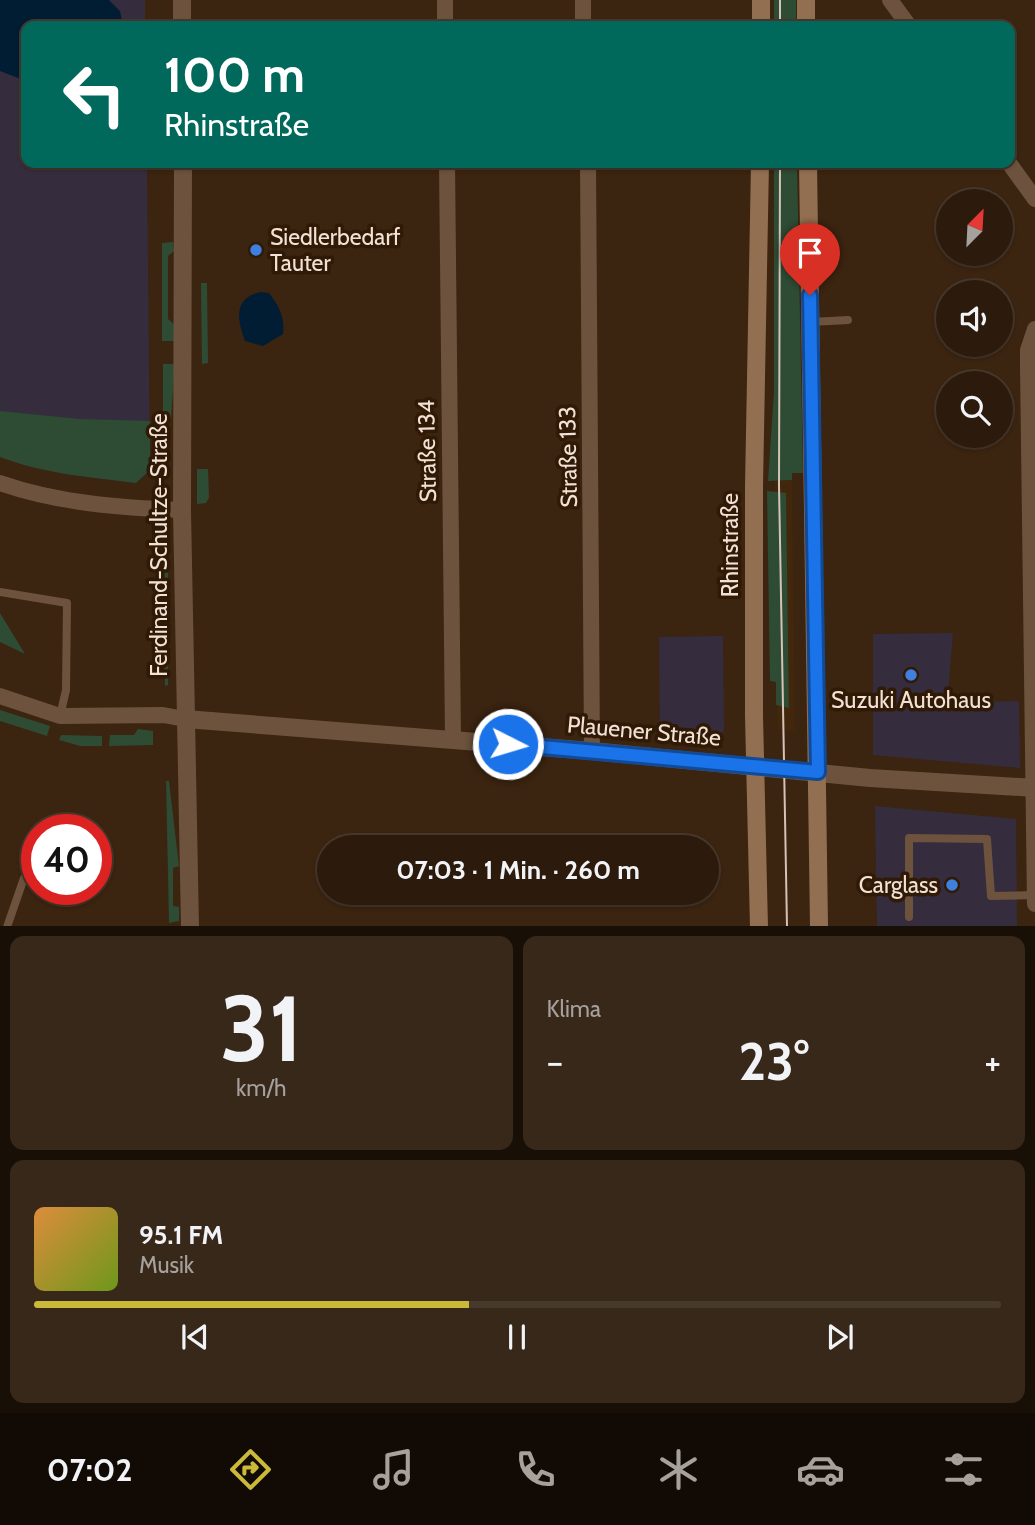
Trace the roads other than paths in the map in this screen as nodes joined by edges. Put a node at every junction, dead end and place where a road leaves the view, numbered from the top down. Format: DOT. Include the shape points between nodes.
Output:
graph roads {
  1 [pos="182,0"];
  2 [pos="445,0"];
  3 [pos="583,0"];
  4 [pos="761,0"];
  5 [pos="806,0"];
  6 [pos="890,0"];
  7 [pos="182,21"];
  8 [pos="445,21"];
  9 [pos="583,21"];
  10 [pos="761,21"];
  11 [pos="806,21"];
  12 [pos="905,21"];
  13 [pos="183,168"];
  14 [pos="447,168"];
  15 [pos="588,168"];
  16 [pos="760,168"];
  17 [pos="808,168"];
  18 [pos="1013,168"];
  19 [pos="1035,199"];
  20 [pos="848,320"];
  21 [pos="811,321"];
  22 [pos="1035,329"];
  23 [pos="0,483"];
  24 [pos="182,510"];
  25 [pos="0,592"];
  26 [pos="0,696"];
  27 [pos="60,716"];
  28 [pos="185,719"];
  29 [pos="453,740"];
  30 [pos="592,751"];
  31 [pos="756,767"];
  32 [pos="818,772"];
  33 [pos="1035,788"];
  34 [pos="21,886"];
  35 [pos="1035,895"];
  36 [pos="1035,904"];
  37 [pos="909,917"];
  38 [pos="7,926"];
  39 [pos="190,926"];
  40 [pos="759,926"];
  41 [pos="819,926"];
  1 -- 7 [label="street"];
  2 -- 8 [label="street"];
  3 -- 9 [label="street"];
  4 -- 10 [label="main road"];
  5 -- 11 [label="main road"];
  6 -- 12 [label="street"];
  13 -- 24 [label="street, Ferdinand-Schultze-Straße"];
  14 -- 29 [label="street, Straße 134"];
  15 -- 30 [label="street, Straße 133"];
  16 -- 31 [label="main road, Rhinstraße" via="754,486"];
  17 -- 21 [label="main road"];
  18 -- 19 [label="street"];
  20 -- 21 [label="lane"];
  21 -- 32 [label="main road"];
  22 -- 33 [label="street" via="1028,350"];
  23 -- 24 [label="street" via="68,500"];
  24 -- 28 [label="street, Ferdinand-Schultze-Straße"];
  25 -- 27 [label="lane" via="67,603 66,690"];
  26 -- 27 [label="street, Plauener Straße"];
  27 -- 28 [label="street, Plauener Straße"];
  28 -- 29 [label="street, Plauener Straße"];
  28 -- 39 [label="street, Ferdinand-Schultze-Straße"];
  29 -- 30 [label="street, Plauener Straße"];
  30 -- 31 [label="street, Plauener Straße"];
  31 -- 32 [label="street, Plauener Straße"];
  31 -- 40 [label="main road, Rhinstraße"];
  32 -- 33 [label="street, Plauener Straße"];
  32 -- 41 [label="main road"];
  33 -- 35 [label="street"];
  34 -- 38 [label="lane"];
  35 -- 36 [label="street"];
  35 -- 37 [label="lane" via="991,896 987,839 909,838"];
}
